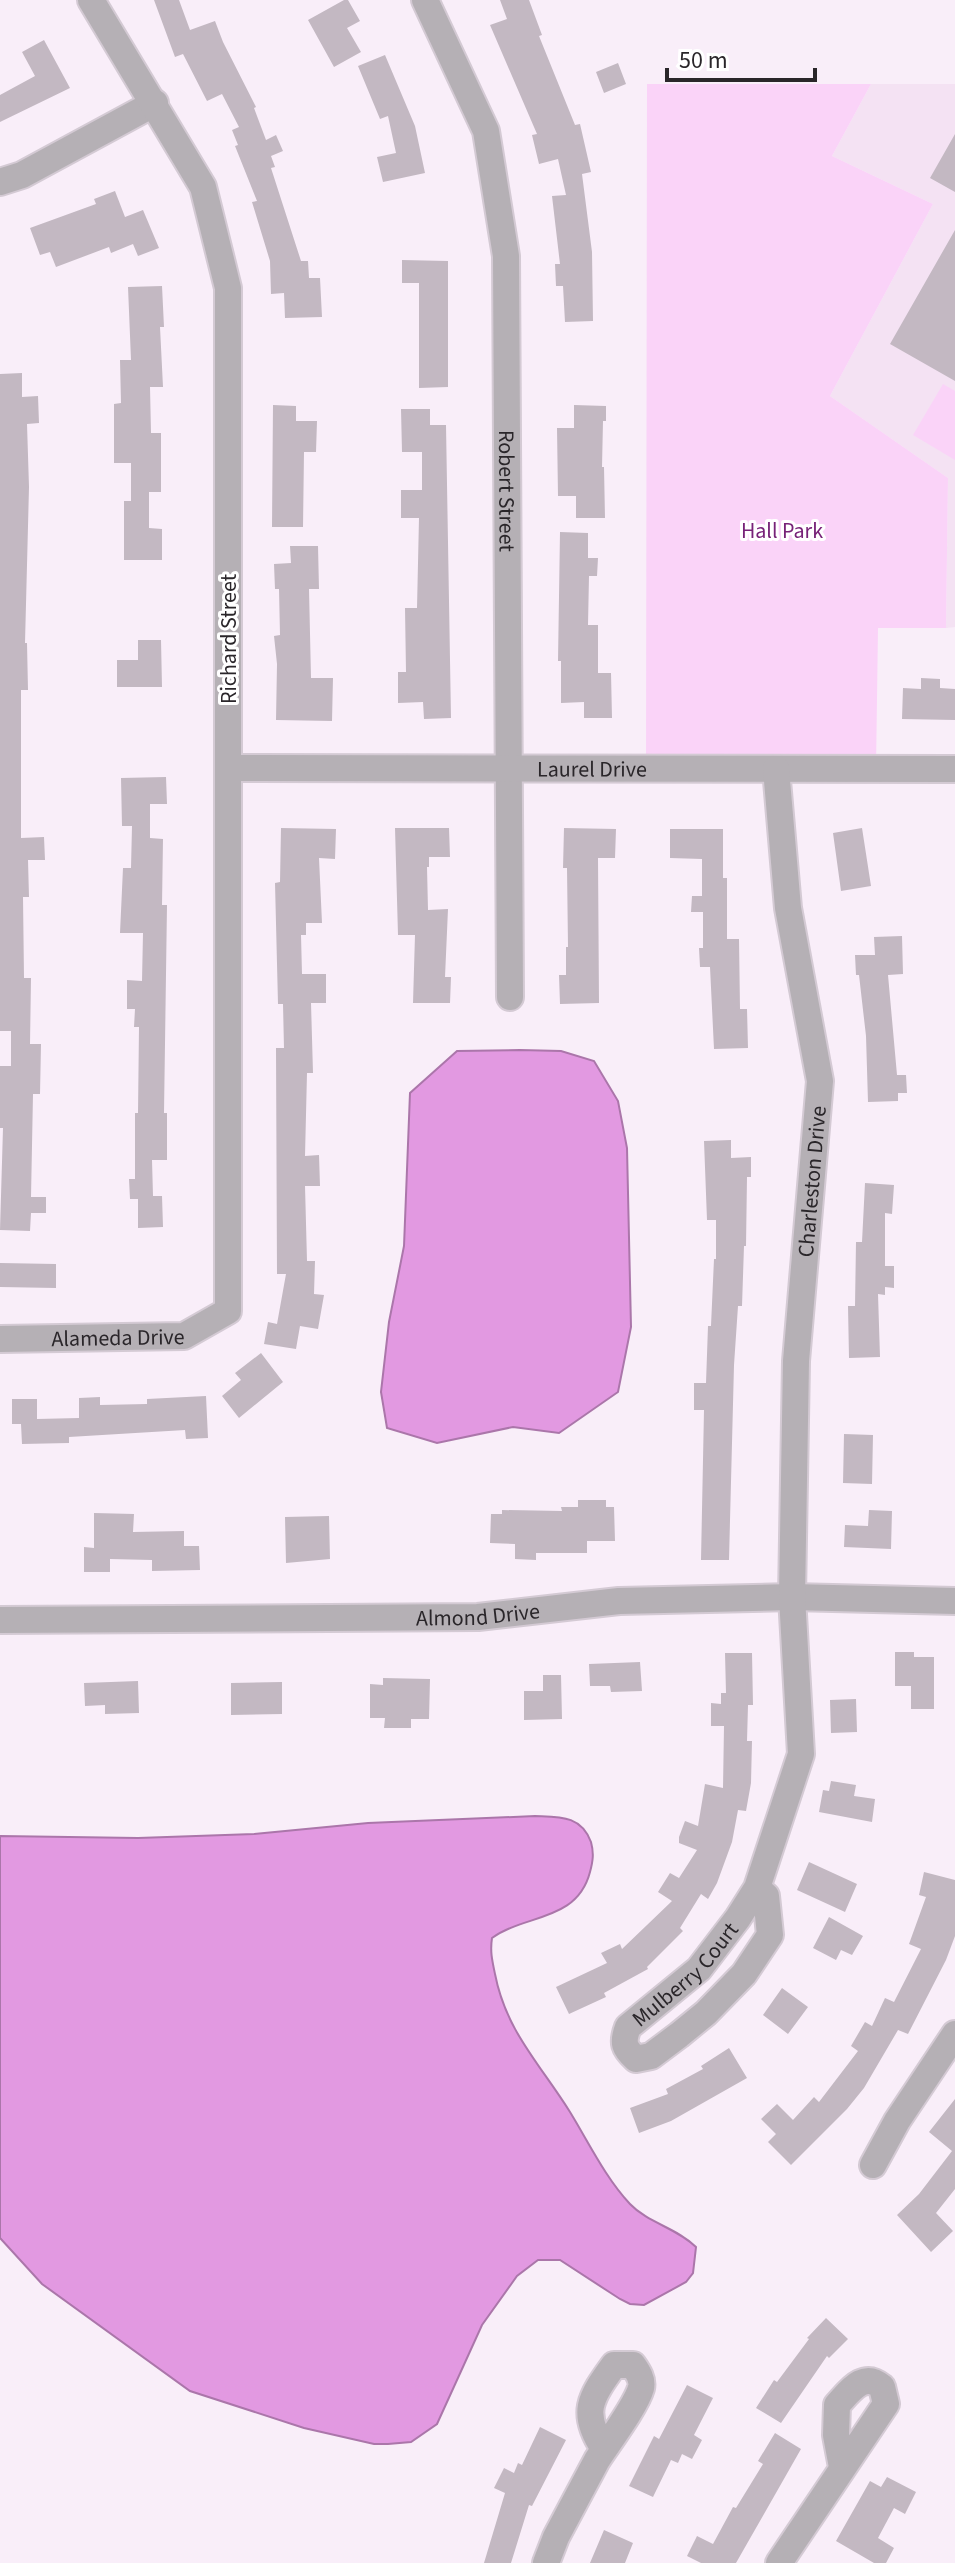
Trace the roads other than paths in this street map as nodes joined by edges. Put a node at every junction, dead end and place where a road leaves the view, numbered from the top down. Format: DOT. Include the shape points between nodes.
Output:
graph roads {
  1 [pos="91,0"];
  2 [pos="425,0"];
  3 [pos="155,103"];
  4 [pos="0,182"];
  5 [pos="510,767"];
  6 [pos="228,768"];
  7 [pos="776,769"];
  8 [pos="955,769"];
  9 [pos="510,997"];
  10 [pos="228,1311"];
  11 [pos="0,1339"];
  12 [pos="792,1597"];
  13 [pos="955,1601"];
  14 [pos="0,1620"];
  15 [pos="757,1888"];
  16 [pos="955,2034"];
  17 [pos="873,2165"];
  18 [pos="604,2449"];
  19 [pos="842,2467"];
  20 [pos="546,2563"];
  21 [pos="779,2563"];
  1 -- 3 [label="street, Richard Street"];
  2 -- 5 [label="street, Robert Street" via="486,131 506,256"];
  3 -- 4 [label="street"];
  3 -- 6 [label="street, Richard Street" via="203,187 228,288"];
  5 -- 6 [label="street, Laurel Drive"];
  5 -- 7 [label="street, Laurel Drive"];
  5 -- 9 [label="street, Robert Street"];
  6 -- 10 [label="street, Richard Street"];
  7 -- 8 [label="street, Laurel Drive"];
  7 -- 12 [label="street, Charleston Drive" via="788,908 820,1081 796,1361"];
  10 -- 11 [label="street, Alameda Drive" via="184,1336"];
  12 -- 13 [label="street, Almond Drive"];
  12 -- 14 [label="street, Almond Drive" via="619,1601 478,1617"];
  12 -- 15 [label="street, Mulberry Court" via="801,1754"];
  15 -- 15 [label="street, Mulberry Court" via="699,1969 628,2027 625,2049 636,2059 651,2056 706,2013 754,1961 770,1935 766,1896"];
  16 -- 17 [label="street"];
  18 -- 20 [label="street"];
  19 -- 21 [label="street"];
}
